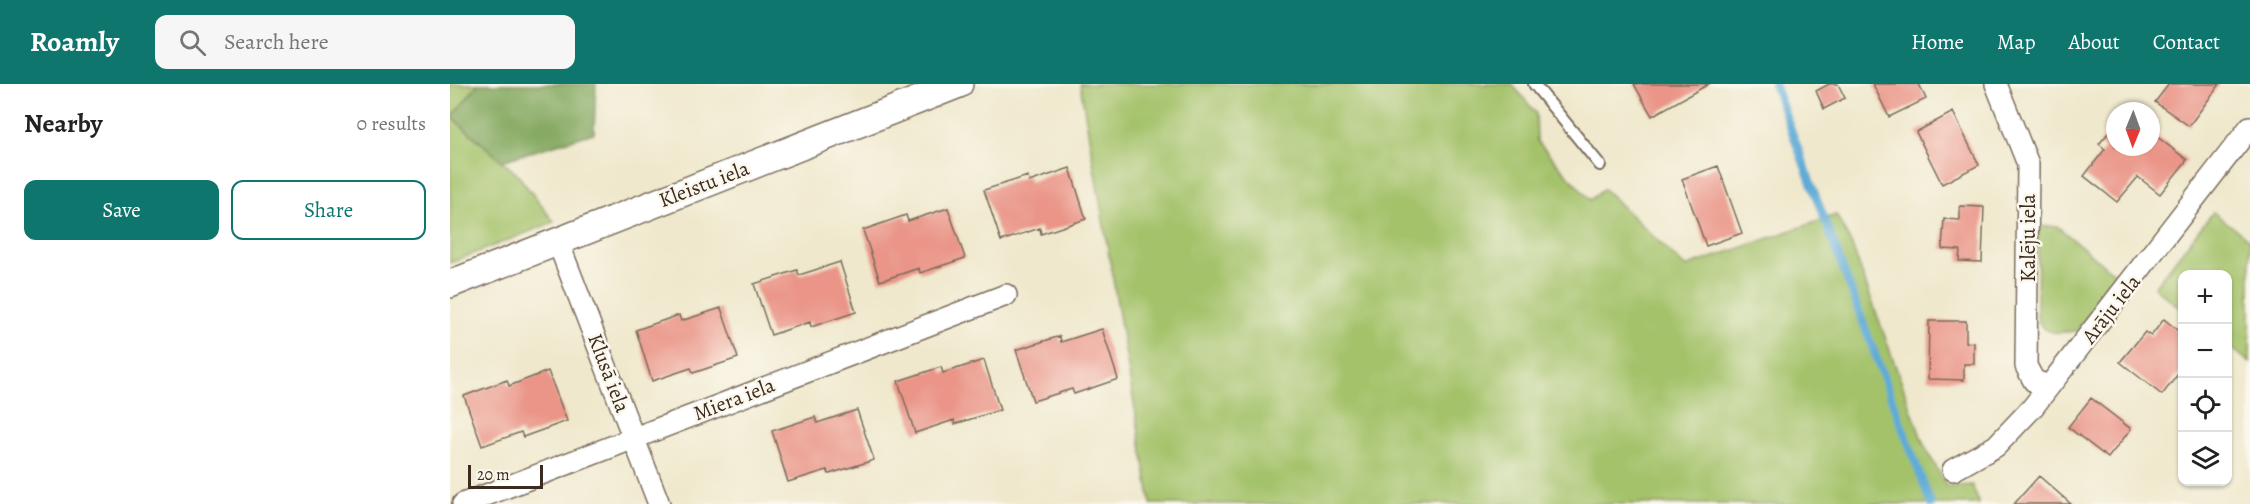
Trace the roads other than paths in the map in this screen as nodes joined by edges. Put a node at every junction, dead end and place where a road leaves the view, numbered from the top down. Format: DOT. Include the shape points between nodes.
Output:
graph roads {
  1 [pos="959,84"];
  2 [pos="1534,84"];
  3 [pos="1996,84"];
  4 [pos="2250,127"];
  5 [pos="1600,165"];
  6 [pos="558,242"];
  7 [pos="450,284"];
  8 [pos="1005,295"];
  9 [pos="2049,386"];
  10 [pos="634,438"];
  11 [pos="1953,470"];
  12 [pos="463,504"];
  13 [pos="659,504"];
  1 -- 6 [label="street, Kleistu iela"];
  2 -- 5 [label="lane"];
  3 -- 9 [label="street, Kalēju iela" via="2028,164 2026,366 2034,381"];
  4 -- 9 [label="street, Arāju iela"];
  6 -- 7 [label="street, Kleistu iela"];
  6 -- 10 [label="street, Klusā iela"];
  8 -- 10 [label="street, Miera iela"];
  9 -- 11 [label="street, Arāju iela" via="1996,446"];
  10 -- 12 [label="street, Miera iela"];
  10 -- 13 [label="street, Klusā iela"];
}
